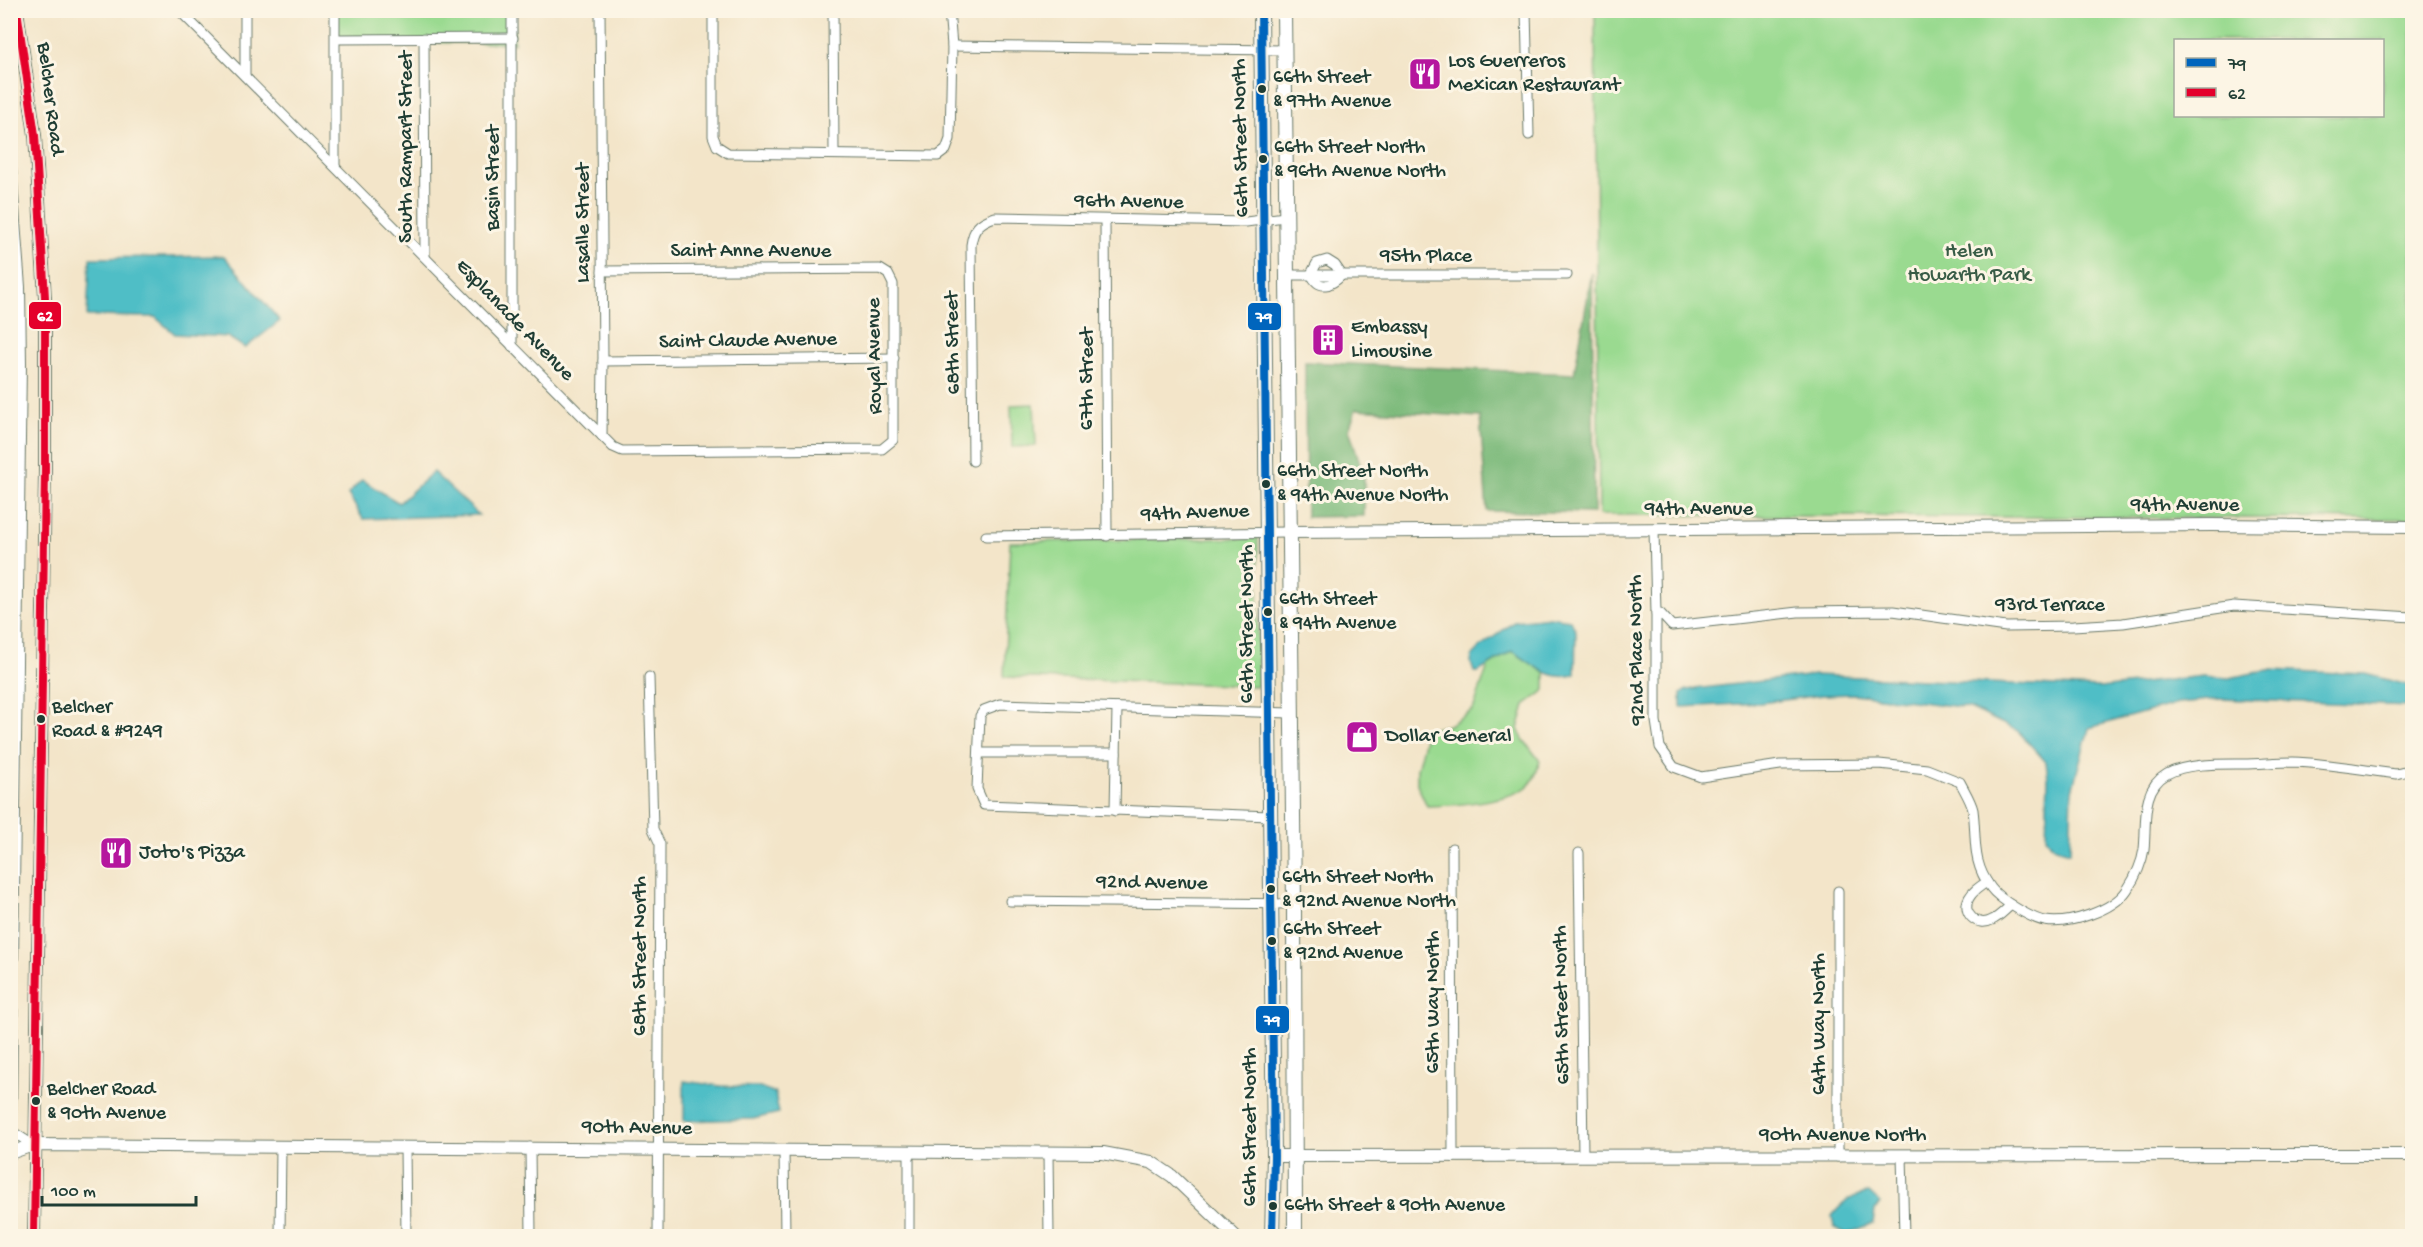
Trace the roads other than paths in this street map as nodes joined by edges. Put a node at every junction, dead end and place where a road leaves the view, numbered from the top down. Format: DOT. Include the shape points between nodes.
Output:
graph roads {
  1 [pos="17,10"];
  2 [pos="179,10"];
  3 [pos="245,10"];
  4 [pos="336,10"];
  5 [pos="512,10"];
  6 [pos="600,10"];
  7 [pos="713,10"];
  8 [pos="833,10"];
  9 [pos="949,10"];
  10 [pos="1261,10"];
  11 [pos="1284,10"];
  12 [pos="1526,10"];
  13 [pos="424,38"];
  14 [pos="513,38"];
  15 [pos="336,39"];
  16 [pos="952,46"];
  17 [pos="1261,49"];
  18 [pos="1284,50"];
  19 [pos="245,76"];
  20 [pos="1529,135"];
  21 [pos="834,153"];
  22 [pos="335,165"];
  23 [pos="10,169"];
  24 [pos="1285,217"];
  25 [pos="1264,218"];
  26 [pos="1105,221"];
  27 [pos="976,227"];
  28 [pos="425,256"];
  29 [pos="602,271"];
  30 [pos="1311,274"];
  31 [pos="1286,275"];
  32 [pos="1342,275"];
  33 [pos="1567,275"];
  34 [pos="893,284"];
  35 [pos="512,346"];
  36 [pos="894,358"];
  37 [pos="603,361"];
  38 [pos="895,427"];
  39 [pos="602,436"];
  40 [pos="973,461"];
  41 [pos="2412,527"];
  42 [pos="1654,530"];
  43 [pos="1268,532"];
  44 [pos="1290,532"];
  45 [pos="986,536"];
  46 [pos="1107,536"];
  47 [pos="1656,612"];
  48 [pos="2412,617"];
  49 [pos="649,677"];
  50 [pos="1117,708"];
  51 [pos="1269,712"];
  52 [pos="1291,713"];
  53 [pos="979,753"];
  54 [pos="1116,753"];
  55 [pos="2412,770"];
  56 [pos="1115,811"];
  57 [pos="1270,816"];
  58 [pos="1452,848"];
  59 [pos="1579,853"];
  60 [pos="1987,882"];
  61 [pos="1838,891"];
  62 [pos="1010,901"];
  63 [pos="1270,903"];
  64 [pos="1294,904"];
  65 [pos="2011,905"];
  66 [pos="10,1113"];
  67 [pos="10,1130"];
  68 [pos="33,1145"];
  69 [pos="281,1146"];
  70 [pos="405,1147"];
  71 [pos="530,1147"];
  72 [pos="657,1149"];
  73 [pos="784,1150"];
  74 [pos="909,1152"];
  75 [pos="10,1153"];
  76 [pos="1048,1153"];
  77 [pos="1902,1155"];
  78 [pos="2412,1155"];
  79 [pos="1274,1156"];
  80 [pos="1296,1156"];
  81 [pos="1583,1156"];
  82 [pos="1453,1157"];
  83 [pos="1838,1157"];
  84 [pos="34,1236"];
  85 [pos="280,1236"];
  86 [pos="406,1236"];
  87 [pos="531,1236"];
  88 [pos="658,1236"];
  89 [pos="784,1236"];
  90 [pos="909,1236"];
  91 [pos="1049,1236"];
  92 [pos="1235,1236"];
  93 [pos="1272,1236"];
  94 [pos="1295,1236"];
  95 [pos="1904,1236"];
  1 -- 68 [label="street, Belcher Road" via="35,135 45,297"];
  2 -- 19 [label="street, Esplanade Avenue"];
  3 -- 19 [label="street"];
  4 -- 15 [label="street"];
  5 -- 14 [label="street, Basin Street"];
  6 -- 29 [label="street, Lasalle Street"];
  7 -- 21 [label="street" via="713,136 717,146 728,153"];
  8 -- 21 [label="street"];
  9 -- 16 [label="street"];
  10 -- 17 [label="main road, 66th Street North"];
  11 -- 18 [label="main road, 66th Street North"];
  12 -- 20 [label="street"];
  13 -- 14 [label="street"];
  13 -- 15 [label="street"];
  13 -- 28 [label="street, South Rampart Street"];
  14 -- 35 [label="street, Basin Street"];
  15 -- 22 [label="street"];
  16 -- 17 [label="street"];
  16 -- 21 [label="street" via="950,139 946,150 938,156"];
  17 -- 18 [label="street"];
  17 -- 25 [label="main road, 66th Street North"];
  18 -- 24 [label="main road, 66th Street North"];
  19 -- 22 [label="street, Esplanade Avenue"];
  22 -- 28 [label="street, Esplanade Avenue"];
  23 -- 66 [label="street" via="20,364"];
  24 -- 25 [label="street, 96th Avenue"];
  24 -- 31 [label="main road, 66th Street North"];
  25 -- 26 [label="street, 96th Avenue" via="1246,222"];
  25 -- 43 [label="main road, 66th Street North"];
  26 -- 27 [label="street, 96th Avenue" via="994,217"];
  26 -- 46 [label="street, 67th Street"];
  27 -- 40 [label="street, 68th Street" via="971,245"];
  28 -- 35 [label="street, Esplanade Avenue"];
  29 -- 34 [label="street, Saint Anne Avenue" via="880,268"];
  29 -- 37 [label="street, Lasalle Street"];
  30 -- 31 [label="street, 95th Place"];
  30 -- 32 [label="street, 95th Place"];
  30 -- 32 [label="street" via="1317,263 1327,260"];
  31 -- 44 [label="main road, 66th Street North"];
  32 -- 33 [label="street, 95th Place"];
  34 -- 36 [label="street, Royal Avenue"];
  35 -- 39 [label="street, Esplanade Avenue"];
  36 -- 37 [label="street, Saint Claude Avenue"];
  36 -- 38 [label="street, Royal Avenue"];
  37 -- 39 [label="street, Lasalle Street"];
  38 -- 39 [label="street, Esplanade Avenue" via="893,440 882,449 621,451"];
  41 -- 42 [label="street, 94th Avenue"];
  42 -- 44 [label="street, 94th Avenue"];
  42 -- 47 [label="street, 92nd Place North"];
  43 -- 44 [label="street, 94th Avenue"];
  43 -- 46 [label="street, 94th Avenue"];
  43 -- 51 [label="main road, 66th Street North"];
  44 -- 52 [label="main road, 66th Street North"];
  45 -- 46 [label="street, 94th Avenue"];
  47 -- 48 [label="street, 93rd Terrace" via="1672,626 1798,612 1893,611 2006,627 2073,626 2123,623 2234,606"];
  47 -- 60 [label="street, 92nd Place North" via="1656,721 1660,747 1674,767 1701,777 1791,765 1879,764 1927,769 1960,782 1973,809 1973,840 1979,868"];
  49 -- 72 [label="street, 68th Street North" via="653,829 660,844"];
  50 -- 51 [label="street"];
  50 -- 53 [label="street" via="991,705 980,716"];
  50 -- 54 [label="street"];
  51 -- 52 [label="street"];
  51 -- 57 [label="main road, 66th Street North"];
  52 -- 64 [label="main road, 66th Street North"];
  53 -- 54 [label="street"];
  53 -- 56 [label="street" via="977,789 984,805"];
  54 -- 56 [label="street"];
  55 -- 65 [label="street, 92nd Place North" via="2396,774 2292,762 2220,764 2166,774 2153,787 2146,808 2144,850 2125,892 2101,911 2066,921 2043,921"];
  56 -- 57 [label="street"];
  57 -- 63 [label="main road, 66th Street North"];
  58 -- 82 [label="street, 65th Way North"];
  59 -- 81 [label="street, 65th Street North"];
  60 -- 65 [label="street, 92nd Place North"];
  60 -- 65 [label="street" via="1968,900 1971,918 1991,921"];
  61 -- 83 [label="street, 64th Way North"];
  62 -- 63 [label="street, 92nd Avenue"];
  63 -- 64 [label="street, 92nd Avenue"];
  63 -- 79 [label="main road, 66th Street North"];
  64 -- 80 [label="main road, 66th Street North"];
  67 -- 68 [label="street"];
  68 -- 69 [label="street, 90th Avenue"];
  68 -- 75 [label="street, 90th Avenue"];
  68 -- 84 [label="street, Belcher Road"];
  69 -- 70 [label="street, 90th Avenue"];
  69 -- 85 [label="street"];
  70 -- 71 [label="street, 90th Avenue"];
  70 -- 86 [label="street"];
  71 -- 72 [label="street, 90th Avenue"];
  71 -- 87 [label="street"];
  72 -- 73 [label="street, 90th Avenue"];
  72 -- 88 [label="street, 68th Street North"];
  73 -- 74 [label="street, 90th Avenue"];
  73 -- 89 [label="street"];
  74 -- 76 [label="street, 90th Avenue"];
  74 -- 90 [label="street"];
  76 -- 91 [label="street"];
  76 -- 92 [label="street, 90th Avenue" via="1103,1153 1151,1162 1172,1176"];
  77 -- 78 [label="street, 90th Avenue North"];
  77 -- 83 [label="street, 90th Avenue North"];
  77 -- 95 [label="street"];
  79 -- 80 [label="street, 90th Avenue North"];
  79 -- 93 [label="main road, 66th Street North"];
  80 -- 82 [label="street, 90th Avenue North"];
  80 -- 94 [label="main road, 66th Street North"];
  81 -- 82 [label="street, 90th Avenue North"];
  81 -- 83 [label="street, 90th Avenue North"];
}
